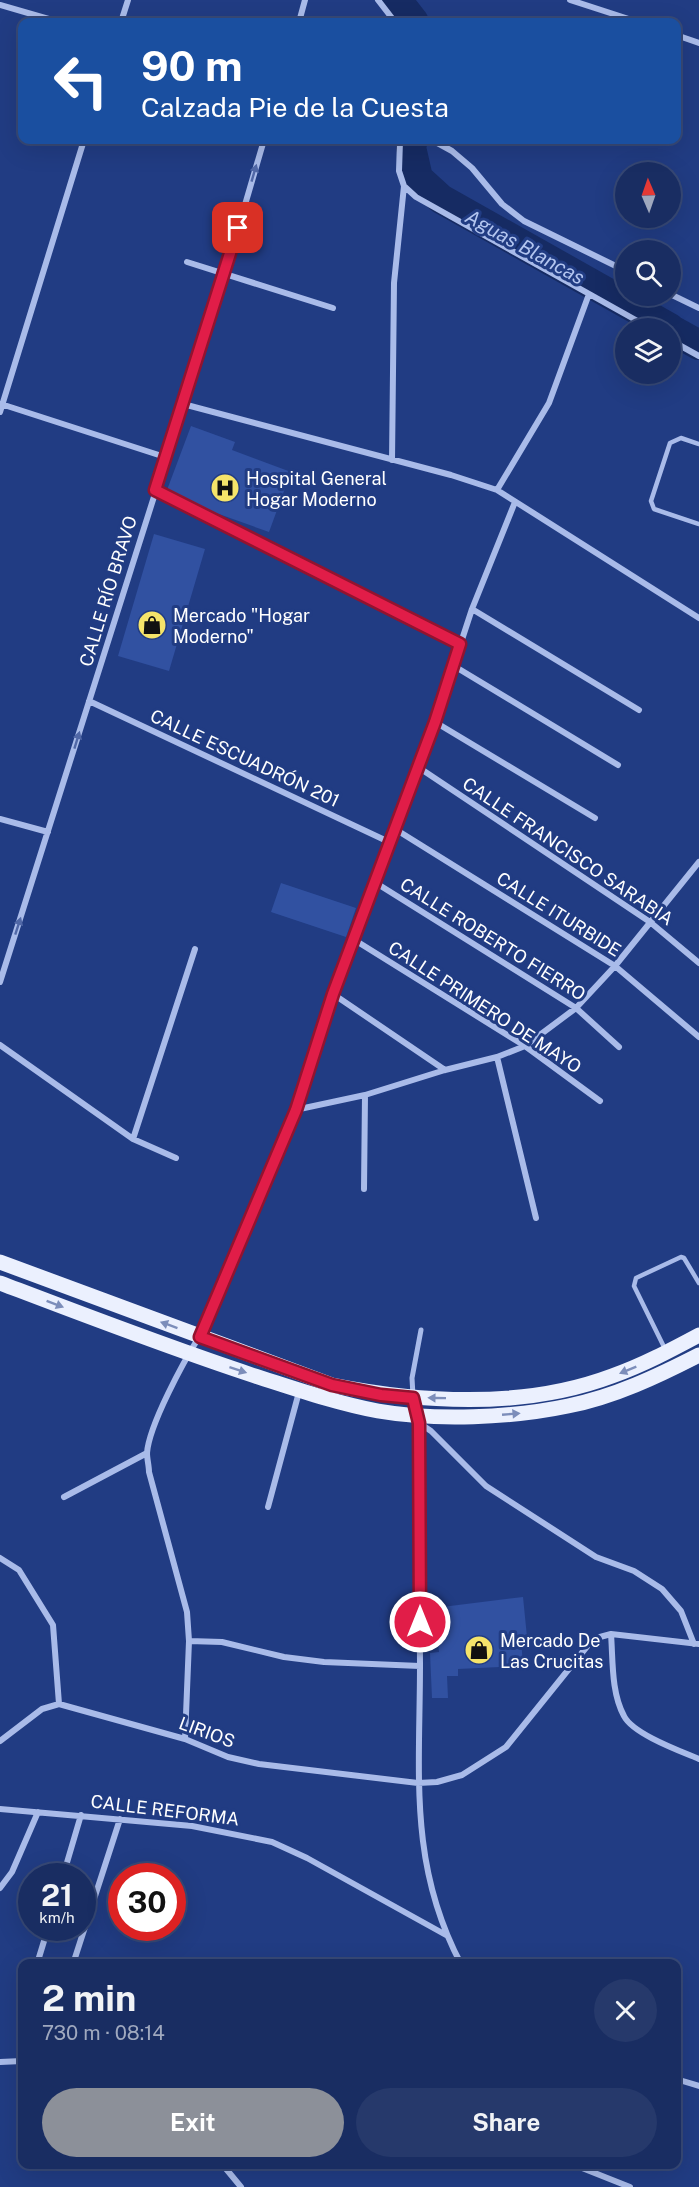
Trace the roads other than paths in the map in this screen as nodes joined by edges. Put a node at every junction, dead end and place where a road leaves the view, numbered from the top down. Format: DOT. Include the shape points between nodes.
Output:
graph roads {
  1 [pos="128,0"];
  2 [pos="305,0"];
  3 [pos="378,0"];
  4 [pos="570,0"];
  5 [pos="0,5"];
  6 [pos="45,18"];
  7 [pos="122,18"];
  8 [pos="299,18"];
  9 [pos="392,18"];
  10 [pos="626,18"];
  11 [pos="681,37"];
  12 [pos="699,43"];
  13 [pos="83,144"];
  14 [pos="263,144"];
  15 [pos="400,144"];
  16 [pos="439,144"];
  17 [pos="404,186"];
  18 [pos="187,262"];
  19 [pos="615,266"];
  20 [pos="225,273"];
  21 [pos="589,294"];
  22 [pos="681,299"];
  23 [pos="333,308"];
  24 [pos="699,308"];
  25 [pos="632,318"];
  26 [pos="681,346"];
  27 [pos="699,356"];
  28 [pos="1,404"];
  29 [pos="183,404"];
  30 [pos="0,412"];
  31 [pos="699,444"];
  32 [pos="165,457"];
  33 [pos="392,460"];
  34 [pos="155,490"];
  35 [pos="496,490"];
  36 [pos="515,502"];
  37 [pos="699,524"];
  38 [pos="472,609"];
  39 [pos="699,618"];
  40 [pos="460,644"];
  41 [pos="454,666"];
  42 [pos="89,701"];
  43 [pos="639,710"];
  44 [pos="435,722"];
  45 [pos="618,765"];
  46 [pos="418,767"];
  47 [pos="595,818"];
  48 [pos="0,819"];
  49 [pos="395,830"];
  50 [pos="48,832"];
  51 [pos="389,842"];
  52 [pos="699,862"];
  53 [pos="376,883"];
  54 [pos="650,922"];
  55 [pos="353,939"];
  56 [pos="195,950"];
  57 [pos="699,963"];
  58 [pos="615,966"];
  59 [pos="0,982"];
  60 [pos="333,994"];
  61 [pos="576,1008"];
  62 [pos="699,1037"];
  63 [pos="0,1045"];
  64 [pos="525,1046"];
  65 [pos="619,1047"];
  66 [pos="497,1057"];
  67 [pos="445,1070"];
  68 [pos="365,1095"];
  69 [pos="600,1101"];
  70 [pos="296,1110"];
  71 [pos="132,1139"];
  72 [pos="176,1158"];
  73 [pos="364,1189"];
  74 [pos="536,1218"];
  75 [pos="0,1262"];
  76 [pos="0,1283"];
  77 [pos="699,1283"];
  78 [pos="421,1330"];
  79 [pos="200,1337"];
  80 [pos="695,1337"];
  81 [pos="666,1352"];
  82 [pos="188,1354"];
  83 [pos="699,1354"];
  84 [pos="300,1390"];
  85 [pos="413,1398"];
  86 [pos="419,1419"];
  87 [pos="147,1453"];
  88 [pos="64,1497"];
  89 [pos="268,1507"];
  90 [pos="0,1558"];
  91 [pos="611,1634"];
  92 [pos="189,1641"];
  93 [pos="696,1644"];
  94 [pos="420,1666"];
  95 [pos="59,1704"];
  96 [pos="185,1739"];
  97 [pos="0,1741"];
  98 [pos="699,1759"];
  99 [pos="418,1783"];
  100 [pos="0,1809"];
  101 [pos="38,1812"];
  102 [pos="81,1815"];
  103 [pos="120,1819"];
  104 [pos="67,1863"];
  105 [pos="0,1888"];
  106 [pos="446,1935"];
  107 [pos="44,1941"];
  108 [pos="39,1959"];
  109 [pos="75,1959"];
  110 [pos="458,1959"];
  111 [pos="18,2061"];
  112 [pos="0,2062"];
  113 [pos="681,2081"];
  114 [pos="699,2086"];
  115 [pos="226,2169"];
  116 [pos="585,2169"];
  117 [pos="241,2187"];
  118 [pos="630,2187"];
  1 -- 7 [label="street"];
  2 -- 8 [label="street"];
  3 -- 9 [label="street"];
  4 -- 10 [label="street"];
  5 -- 6 [label="street"];
  11 -- 12 [label="street"];
  13 -- 28 [label="street"];
  20 -- 14 [label="street, CALLE RÍO BRAVO, one-way"];
  15 -- 17 [label="street" via="399,171"];
  16 -- 19 [label="street" via="472,168 502,204 524,221"];
  17 -- 21 [label="street"];
  17 -- 33 [label="street" via="394,283"];
  18 -- 20 [label="street"];
  20 -- 23 [label="street"];
  20 -- 29 [label="street, CALLE RÍO BRAVO"];
  21 -- 25 [label="street"];
  21 -- 35 [label="street" via="549,403"];
  22 -- 24 [label="street"];
  26 -- 27 [label="street"];
  28 -- 30 [label="street"];
  28 -- 32 [label="street"];
  29 -- 32 [label="street, CALLE RÍO BRAVO"];
  29 -- 33 [label="street"];
  31 -- 37 [label="lane" via="681,438 670,443 651,501 654,509"];
  32 -- 34 [label="street, CALLE RÍO BRAVO"];
  33 -- 35 [label="street"];
  34 -- 40 [label="street"];
  34 -- 42 [label="street, CALLE RÍO BRAVO"];
  35 -- 36 [label="street"];
  36 -- 38 [label="street"];
  36 -- 39 [label="street"];
  38 -- 40 [label="street"];
  38 -- 43 [label="street"];
  40 -- 41 [label="street"];
  41 -- 44 [label="street"];
  41 -- 45 [label="street"];
  50 -- 42 [label="street, CALLE RÍO BRAVO, one-way"];
  42 -- 51 [label="street, CALLE ESCUADRÓN 201"];
  44 -- 46 [label="street"];
  44 -- 47 [label="street"];
  46 -- 49 [label="street"];
  46 -- 54 [label="street, CALLE FRANCISCO SARABIA"];
  48 -- 50 [label="street"];
  49 -- 51 [label="street"];
  49 -- 58 [label="street, CALLE ITURBIDE"];
  59 -- 50 [label="street, CALLE RÍO BRAVO, one-way"];
  51 -- 53 [label="street"];
  52 -- 54 [label="street"];
  53 -- 55 [label="street"];
  53 -- 61 [label="street, CALLE ROBERTO FIERRO"];
  54 -- 57 [label="street, CALLE FRANCISCO SARABIA"];
  54 -- 58 [label="street"];
  55 -- 60 [label="street"];
  55 -- 64 [label="street, CALLE PRIMERO DE MAYO"];
  56 -- 71 [label="street"];
  58 -- 61 [label="street"];
  58 -- 62 [label="street, CALLE ITURBIDE"];
  60 -- 67 [label="street"];
  60 -- 70 [label="street"];
  61 -- 64 [label="street"];
  61 -- 65 [label="street, CALLE ROBERTO FIERRO"];
  63 -- 71 [label="street"];
  64 -- 66 [label="street"];
  64 -- 69 [label="street, CALLE PRIMERO DE MAYO"];
  66 -- 67 [label="street"];
  66 -- 74 [label="street"];
  67 -- 68 [label="street"];
  68 -- 70 [label="street"];
  68 -- 73 [label="street"];
  70 -- 79 [label="street"];
  71 -- 72 [label="street"];
  79 -- 75 [label="main road, one-way"];
  76 -- 82 [label="main road, one-way"];
  77 -- 81 [label="lane" via="681,1257 634,1281"];
  78 -- 85 [label="street" via="412,1378"];
  79 -- 82 [label="street"];
  79 -- 85 [label="main road" via="332,1385"];
  80 -- 81 [label="main road"];
  80 -- 83 [label="main road"];
  81 -- 85 [label="main road, one-way" via="610,1377 531,1396"];
  82 -- 84 [label="main road, one-way"];
  82 -- 87 [label="street" via="153,1429"];
  86 -- 83 [label="main road, one-way" via="570,1406 651,1378"];
  84 -- 86 [label="main road"];
  84 -- 89 [label="street"];
  85 -- 86 [label="street"];
  86 -- 93 [label="street" via="486,1486 596,1557 634,1571 662,1589 681,1611"];
  86 -- 94 [label="street"];
  87 -- 88 [label="street"];
  87 -- 92 [label="street" via="187,1612"];
  90 -- 95 [label="street" via="19,1570 54,1625"];
  91 -- 93 [label="street"];
  91 -- 98 [label="street" via="616,1694 624,1718 657,1742"];
  91 -- 99 [label="street, LIRIOS" via="589,1644 506,1747 462,1775"];
  92 -- 94 [label="street" via="222,1642 324,1662"];
  92 -- 96 [label="street"];
  94 -- 99 [label="street"];
  95 -- 96 [label="street, LIRIOS"];
  95 -- 97 [label="street" via="42,1709"];
  96 -- 99 [label="street, LIRIOS" via="259,1764"];
  99 -- 106 [label="street" via="420,1826 430,1884"];
  100 -- 101 [label="street, CALLE REFORMA"];
  101 -- 102 [label="street, CALLE REFORMA"];
  101 -- 105 [label="street" via="12,1872"];
  102 -- 103 [label="street, CALLE REFORMA"];
  102 -- 104 [label="street"];
  103 -- 106 [label="street, CALLE REFORMA" via="192,1826 272,1842"];
  103 -- 109 [label="street"];
  106 -- 110 [label="street"];
  107 -- 108 [label="street"];
  111 -- 112 [label="street"];
  113 -- 114 [label="street"];
  115 -- 117 [label="street"];
  116 -- 118 [label="street"];
}
